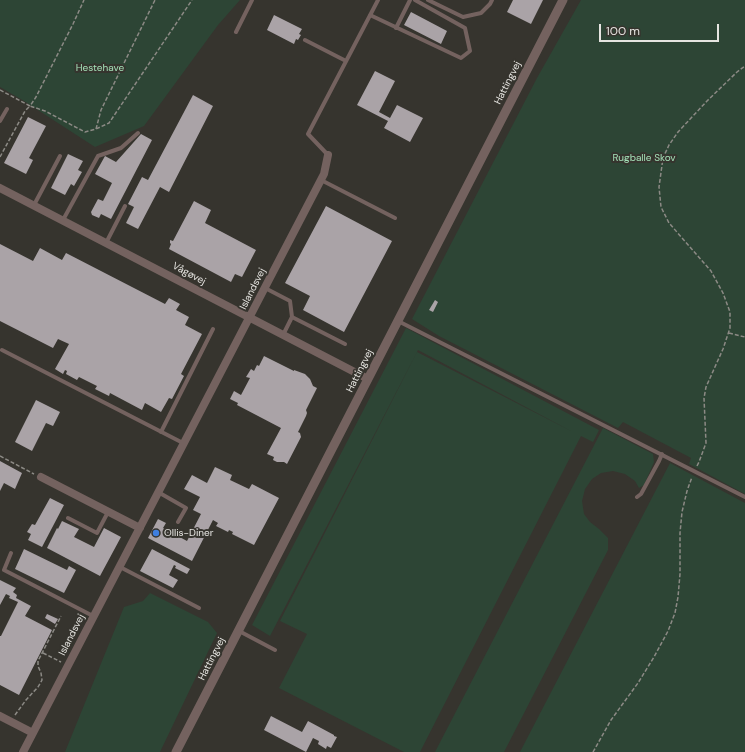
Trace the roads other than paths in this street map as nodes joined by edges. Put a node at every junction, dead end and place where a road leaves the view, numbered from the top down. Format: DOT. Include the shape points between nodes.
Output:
graph roads {
  1 [pos="252,0"];
  2 [pos="378,0"];
  3 [pos="410,0"];
  4 [pos="415,0"];
  5 [pos="428,0"];
  6 [pos="492,0"];
  7 [pos="563,0"];
  8 [pos="449,10"];
  9 [pos="370,15"];
  10 [pos="445,17"];
  11 [pos="396,28"];
  12 [pos="236,32"];
  13 [pos="305,40"];
  14 [pos="346,61"];
  15 [pos="7,109"];
  16 [pos="0,121"];
  17 [pos="138,133"];
  18 [pos="328,155"];
  19 [pos="60,156"];
  20 [pos="321,180"];
  21 [pos="0,188"];
  22 [pos="34,205"];
  23 [pos="125,206"];
  24 [pos="395,218"];
  25 [pos="63,220"];
  26 [pos="106,243"];
  27 [pos="265,288"];
  28 [pos="249,317"];
  29 [pos="292,317"];
  30 [pos="398,321"];
  31 [pos="213,329"];
  32 [pos="283,335"];
  33 [pos="345,344"];
  34 [pos="2,350"];
  35 [pos="368,379"];
  36 [pos="161,432"];
  37 [pos="184,444"];
  38 [pos="662,454"];
  39 [pos="41,478"];
  40 [pos="158,492"];
  41 [pos="636,497"];
  42 [pos="745,497"];
  43 [pos="108,512"];
  44 [pos="68,518"];
  45 [pos="178,522"];
  46 [pos="140,528"];
  47 [pos="11,553"];
  48 [pos="119,567"];
  49 [pos="199,608"];
  50 [pos="93,616"];
  51 [pos="239,630"];
  52 [pos="275,650"];
  53 [pos="0,716"];
  54 [pos="33,733"];
  55 [pos="23,752"];
  56 [pos="176,752"];
  1 -- 12 [label="lane"];
  2 -- 9 [label="lane, Islandsvej"];
  3 -- 11 [label="lane"];
  4 -- 10 [label="lane"];
  5 -- 8 [label="lane"];
  6 -- 8 [label="lane" via="481,13 463,17"];
  7 -- 30 [label="street, Hattingvej"];
  8 -- 10 [label="lane"];
  9 -- 11 [label="lane"];
  9 -- 14 [label="lane, Islandsvej"];
  10 -- 11 [label="lane" via="465,28 470,51 461,58"];
  13 -- 14 [label="lane"];
  14 -- 18 [label="lane, Islandsvej" via="308,134"];
  15 -- 16 [label="lane"];
  17 -- 25 [label="lane" via="121,148 98,156"];
  18 -- 20 [label="street, Islandsvej"];
  19 -- 22 [label="lane"];
  20 -- 24 [label="lane"];
  20 -- 27 [label="street, Islandsvej"];
  21 -- 22 [label="street, Vågøvej"];
  22 -- 25 [label="street, Vågøvej"];
  23 -- 26 [label="lane"];
  25 -- 26 [label="street, Vågøvej"];
  26 -- 28 [label="street, Vågøvej"];
  27 -- 28 [label="street, Islandsvej"];
  27 -- 29 [label="lane" via="290,301"];
  28 -- 32 [label="street, Vågøvej"];
  28 -- 37 [label="street, Islandsvej"];
  29 -- 32 [label="lane"];
  29 -- 33 [label="lane"];
  30 -- 35 [label="street, Hattingvej"];
  30 -- 38 [label="lane"];
  31 -- 36 [label="lane"];
  32 -- 35 [label="street, Vågøvej"];
  34 -- 36 [label="lane"];
  35 -- 51 [label="street, Hattingvej"];
  36 -- 37 [label="lane"];
  37 -- 40 [label="street, Islandsvej"];
  38 -- 41 [label="lane" via="641,494"];
  38 -- 42 [label="lane"];
  39 -- 43 [label="street"];
  40 -- 45 [label="lane" via="186,508"];
  40 -- 46 [label="street, Islandsvej"];
  43 -- 44 [label="lane" via="97,533"];
  43 -- 46 [label="street"];
  46 -- 48 [label="street, Islandsvej"];
  47 -- 50 [label="lane" via="4,570"];
  48 -- 49 [label="lane"];
  48 -- 50 [label="street, Islandsvej"];
  50 -- 54 [label="street, Islandsvej"];
  51 -- 52 [label="lane"];
  51 -- 56 [label="street, Hattingvej"];
  53 -- 54 [label="street"];
  54 -- 55 [label="street, Islandsvej"];
}
